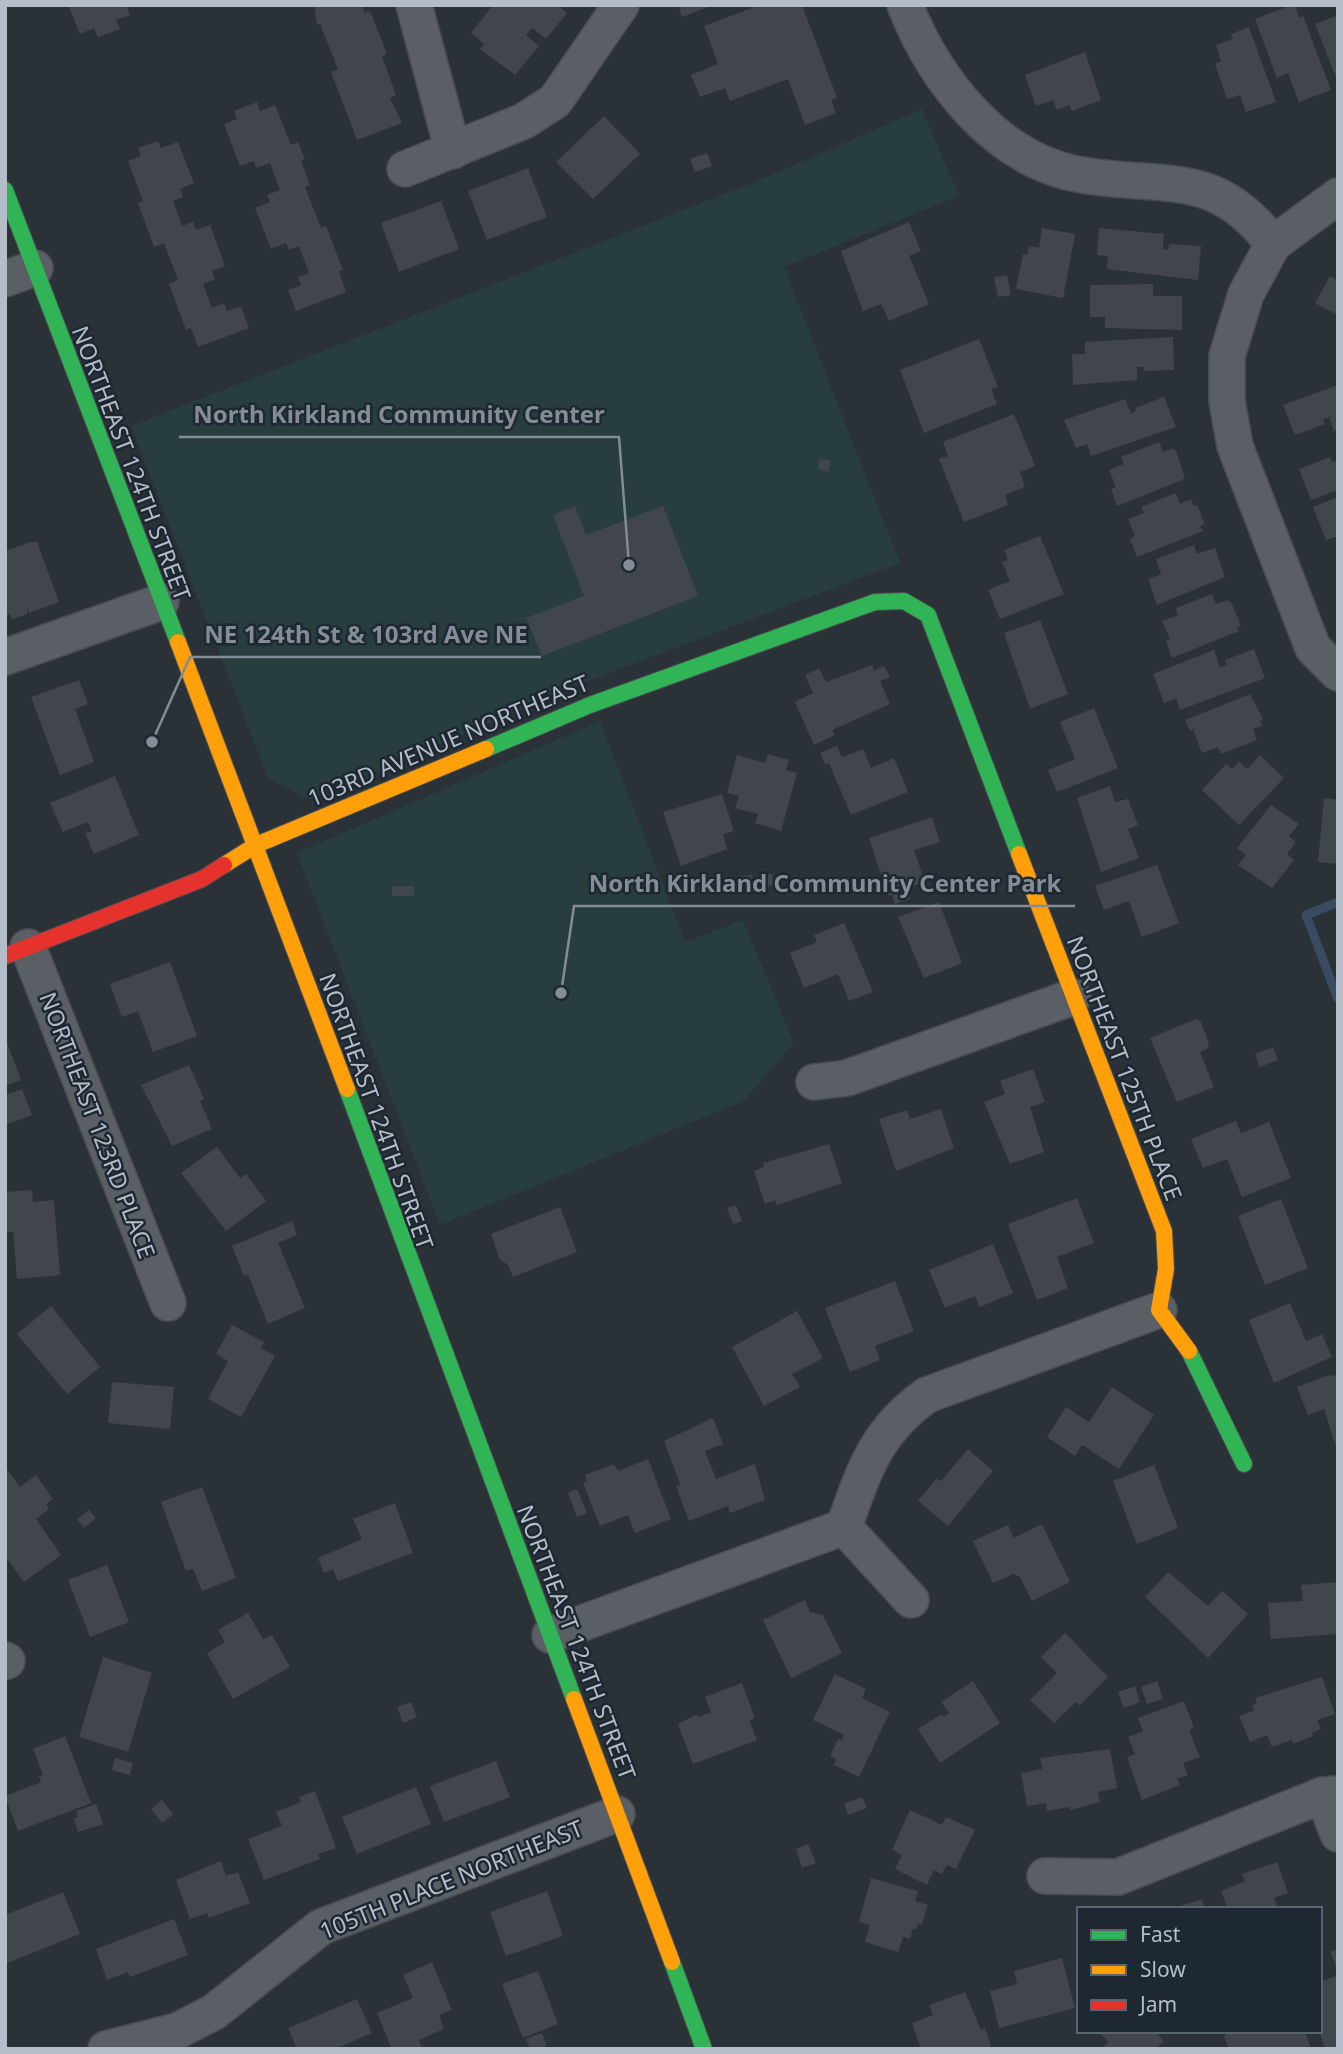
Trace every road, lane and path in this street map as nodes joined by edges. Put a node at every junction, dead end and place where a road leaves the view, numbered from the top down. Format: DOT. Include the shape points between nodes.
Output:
graph roads {
  1 [pos="414,5"];
  2 [pos="621,5"];
  3 [pos="905,5"];
  4 [pos="453,151"];
  5 [pos="405,169"];
  6 [pos="5,190"];
  7 [pos="1338,197"];
  8 [pos="1273,244"];
  9 [pos="20,274"];
  10 [pos="160,602"];
  11 [pos="919,605"];
  12 [pos="5,657"];
  13 [pos="1338,673"];
  14 [pos="256,845"];
  15 [pos="17,951"];
  16 [pos="1073,998"];
  17 [pos="814,1082"];
  18 [pos="168,1303"];
  19 [pos="1159,1310"];
  20 [pos="1244,1464"];
  21 [pos="844,1527"];
  22 [pos="911,1600"];
  23 [pos="550,1635"];
  24 [pos="1330,1795"];
  25 [pos="617,1814"];
  26 [pos="1338,1834"];
  27 [pos="1045,1876"];
  28 [pos="106,2049"];
  29 [pos="704,2049"];
  1 -- 4 [label="street"];
  2 -- 4 [label="street" via="555,101 524,121"];
  3 -- 8 [label="street" via="918,37 950,86 982,122 1034,161 1081,175 1207,190 1253,217"];
  4 -- 5 [label="street"];
  6 -- 9 [label="main road, NORTHEAST 124TH STREET"];
  7 -- 8 [label="street"];
  8 -- 13 [label="street" via="1246,295 1227,356 1227,401 1236,446 1313,648"];
  9 -- 10 [label="main road, NORTHEAST 124TH STREET"];
  10 -- 12 [label="street"];
  10 -- 14 [label="main road, NORTHEAST 124TH STREET"];
  11 -- 14 [label="main road, 103RD AVENUE NORTHEAST" via="900,599 875,603 719,657 590,705"];
  11 -- 16 [label="main road, NORTHEAST 125TH PLACE" via="928,615"];
  14 -- 15 [label="main road, 103RD AVENUE NORTHEAST" via="202,879"];
  14 -- 23 [label="main road, NORTHEAST 124TH STREET"];
  15 -- 18 [label="street, NORTHEAST 123RD PLACE"];
  16 -- 17 [label="street" via="846,1078"];
  16 -- 19 [label="main road, NORTHEAST 125TH PLACE" via="1164,1231 1166,1269"];
  19 -- 20 [label="main road" via="1186,1345"];
  19 -- 21 [label="street" via="927,1395 901,1413 879,1441"];
  21 -- 22 [label="street"];
  21 -- 23 [label="street"];
  23 -- 25 [label="main road, NORTHEAST 124TH STREET"];
  24 -- 26 [label="street"];
  24 -- 27 [label="street" via="1118,1877"];
  25 -- 28 [label="street, 105TH PLACE NORTHEAST" via="321,1927 214,2012 177,2031"];
  25 -- 29 [label="main road, NORTHEAST 124TH STREET"];
}
